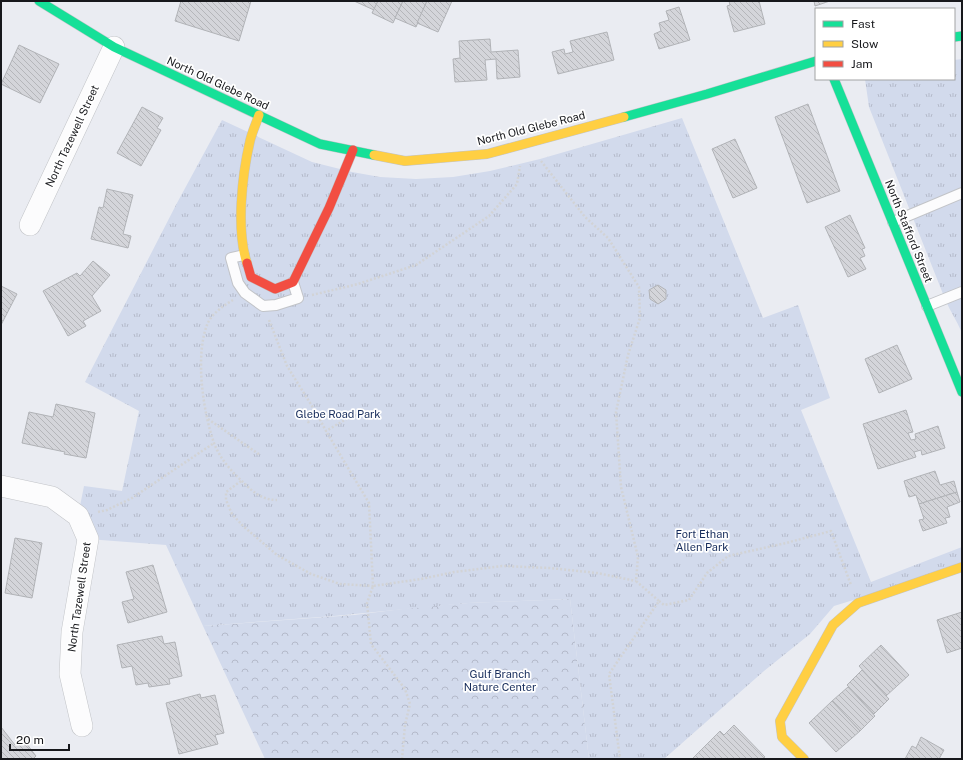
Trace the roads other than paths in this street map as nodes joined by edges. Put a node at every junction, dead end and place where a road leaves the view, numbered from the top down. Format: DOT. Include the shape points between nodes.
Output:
graph roads {
  1 [pos="39,1"];
  2 [pos="114,47"];
  3 [pos="815,61"];
  4 [pos="834,80"];
  5 [pos="259,115"];
  6 [pos="353,150"];
  7 [pos="962,193"];
  8 [pos="893,222"];
  9 [pos="30,225"];
  10 [pos="244,255"];
  11 [pos="293,282"];
  12 [pos="962,292"];
  13 [pos="927,306"];
  14 [pos="962,392"];
  15 [pos="1,486"];
  16 [pos="962,567"];
  17 [pos="82,726"];
  18 [pos="804,759"];
  1 -- 2 [label="street, North Old Glebe Road"];
  2 -- 5 [label="street, North Old Glebe Road"];
  2 -- 9 [label="street, North Tazewell Street"];
  3 -- 6 [label="street, North Old Glebe Road" via="487,154 405,161"];
  4 -- 8 [label="street, North Stafford Street"];
  5 -- 6 [label="street, North Old Glebe Road" via="320,144"];
  5 -- 10 [label="street" via="250,141 244,178 240,228"];
  6 -- 11 [label="street" via="329,208"];
  7 -- 8 [label="lane"];
  8 -- 13 [label="street, North Stafford Street"];
  10 -- 11 [label="street" via="251,277 275,289"];
  10 -- 11 [label="lane" via="231,258 238,283 245,293 263,306 298,298"];
  12 -- 13 [label="lane"];
  13 -- 14 [label="street, North Stafford Street"];
  15 -- 17 [label="street, North Tazewell Street" via="52,497 78,516 88,539 72,632 70,674"];
  16 -- 18 [label="street" via="858,603 833,625 780,721 782,737"];
}
